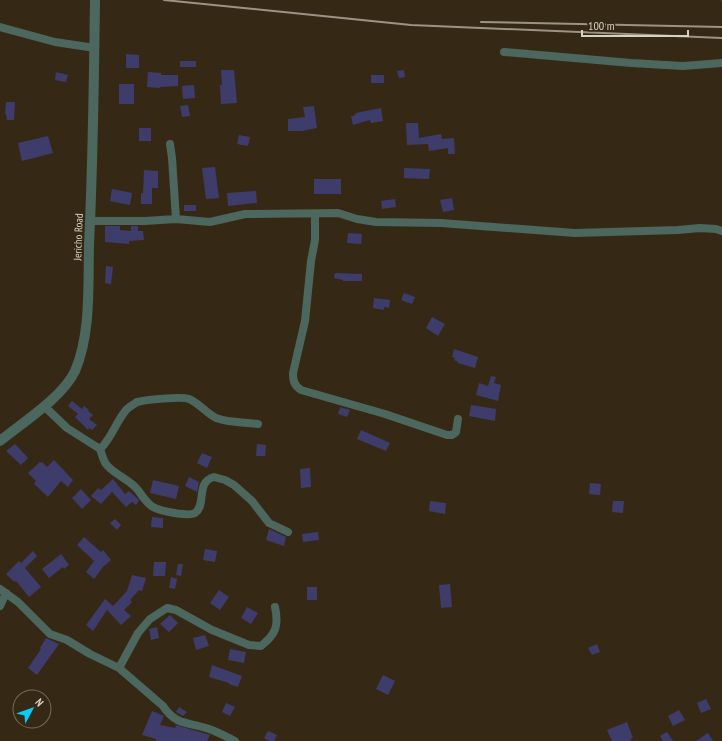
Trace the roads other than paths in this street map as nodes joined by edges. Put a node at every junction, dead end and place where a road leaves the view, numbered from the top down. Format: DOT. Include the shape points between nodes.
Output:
graph roads {
  1 [pos="95,0"];
  2 [pos="0,27"];
  3 [pos="94,48"];
  4 [pos="504,52"];
  5 [pos="722,63"];
  6 [pos="170,144"];
  7 [pos="316,214"];
  8 [pos="176,219"];
  9 [pos="90,222"];
  10 [pos="722,231"];
  11 [pos="44,406"];
  12 [pos="458,419"];
  13 [pos="258,424"];
  14 [pos="0,441"];
  15 [pos="100,449"];
  16 [pos="288,532"];
  17 [pos="3,591"];
  18 [pos="0,606"];
  19 [pos="275,607"];
  20 [pos="119,668"];
  21 [pos="235,741"];
  1 -- 3 [label="street, Jericho Road"];
  2 -- 3 [label="street" via="55,42"];
  3 -- 9 [label="street, Jericho Road"];
  4 -- 5 [label="street" via="676,66"];
  6 -- 8 [label="street"];
  7 -- 8 [label="street" via="245,214 210,222"];
  7 -- 10 [label="street" via="338,213 357,220 376,222 441,223 575,232 700,228"];
  7 -- 12 [label="street" via="305,321 293,373 295,386 447,435 456,432"];
  8 -- 9 [label="street"];
  9 -- 11 [label="street, Jericho Road" via="86,323 82,352 65,387"];
  11 -- 14 [label="street, Jericho Road"];
  11 -- 15 [label="street" via="67,428"];
  13 -- 15 [label="street" via="223,420 188,398 137,402 128,408 106,444"];
  15 -- 16 [label="street" via="106,464 137,488 154,508 186,515 194,514 200,504 202,487 206,481 214,477 234,485 252,501 269,523"];
  17 -- 18 [label="street"];
  17 -- 20 [label="street" via="18,602 50,634 67,640"];
  19 -- 20 [label="street" via="277,624 273,634 261,646 249,645 212,630 176,610 166,608 150,619 138,633"];
  20 -- 21 [label="street" via="176,719 210,729"];
}
